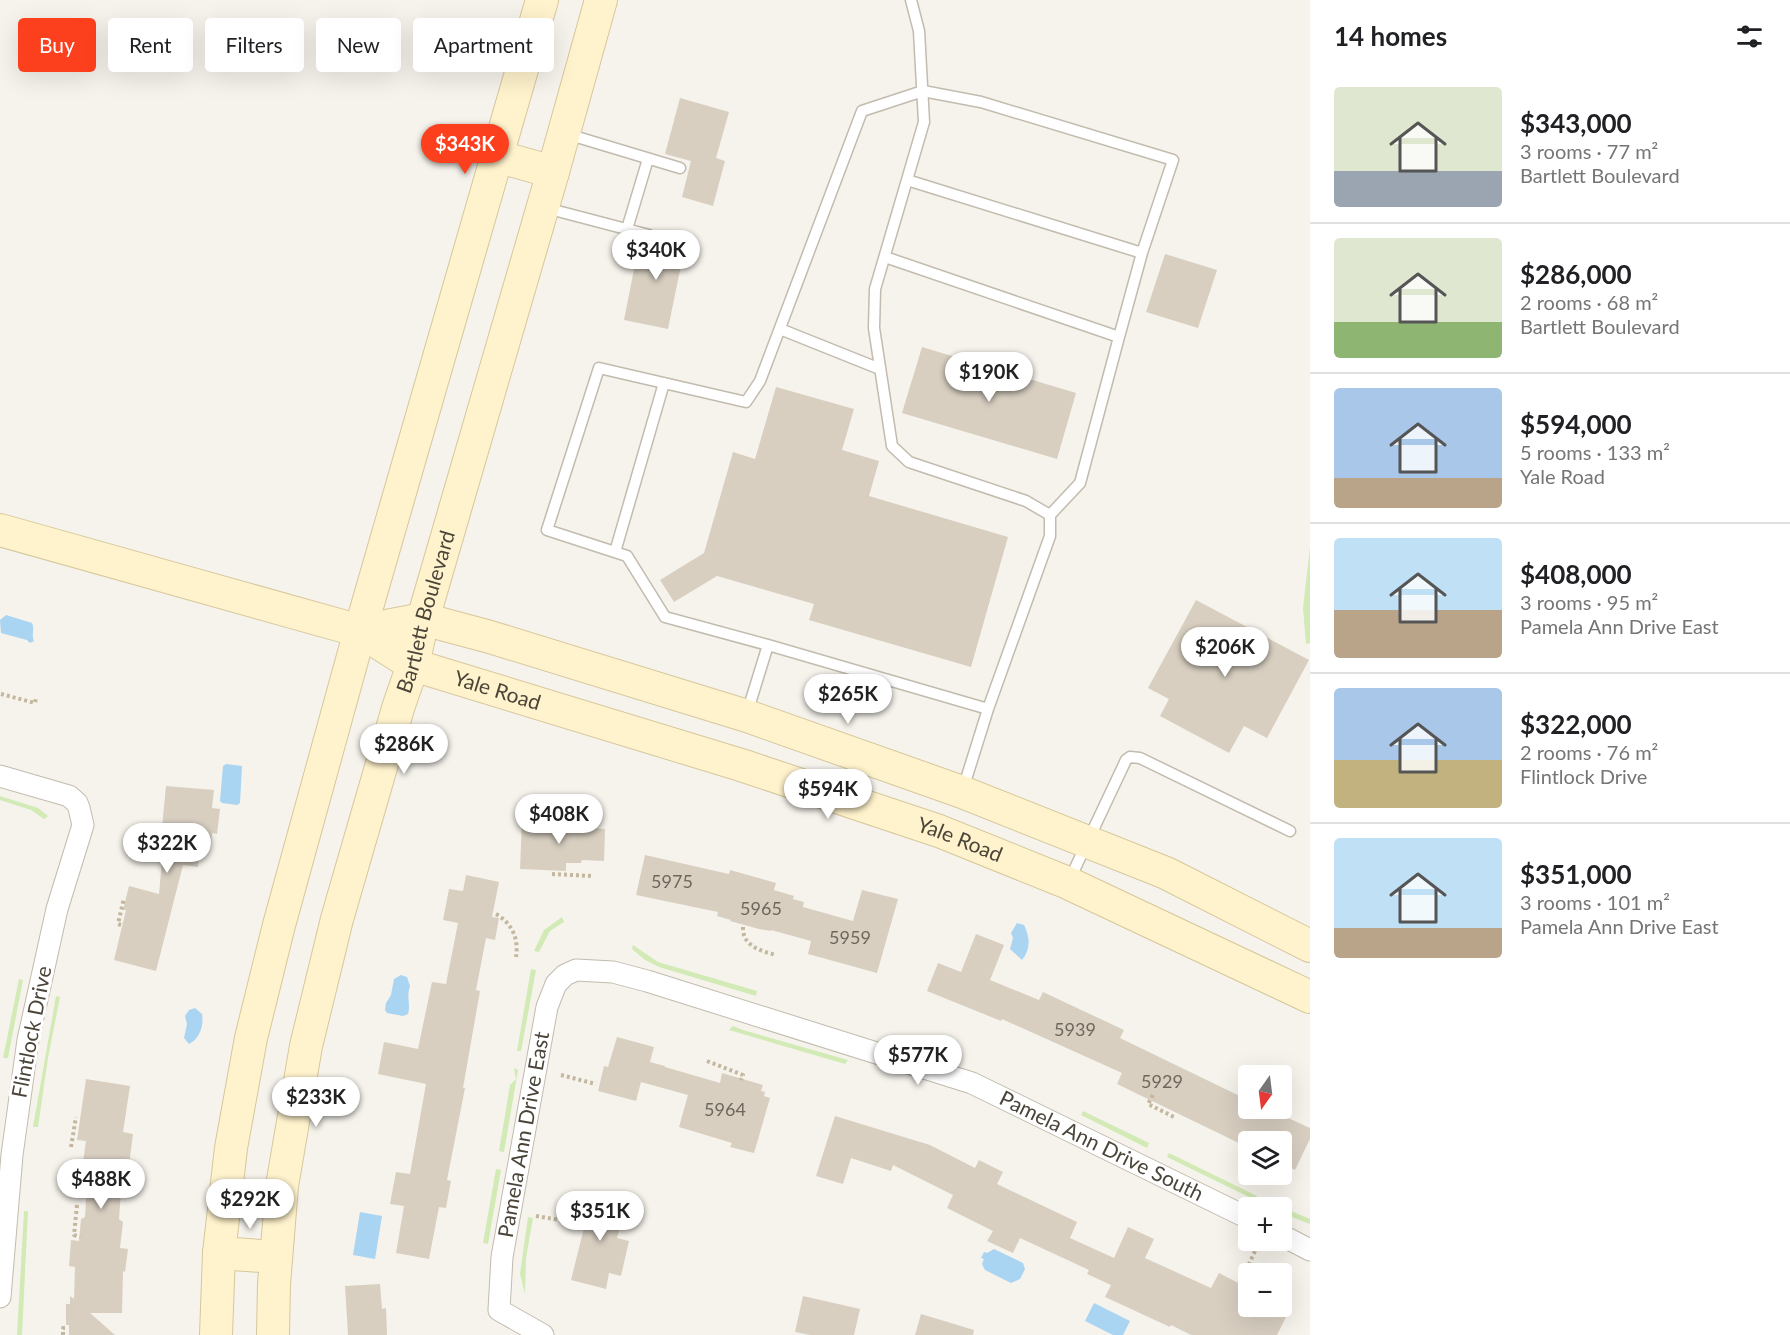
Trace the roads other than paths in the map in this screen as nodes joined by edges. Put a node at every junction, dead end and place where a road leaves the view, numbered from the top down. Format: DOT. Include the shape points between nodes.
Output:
graph roads {
  1 [pos="542,0"];
  2 [pos="601,0"];
  3 [pos="911,0"];
  4 [pos="922,91"];
  5 [pos="564,134"];
  6 [pos="496,156"];
  7 [pos="648,159"];
  8 [pos="680,168"];
  9 [pos="553,172"];
  10 [pos="907,180"];
  11 [pos="543,207"];
  12 [pos="627,230"];
  13 [pos="649,235"];
  14 [pos="1142,253"];
  15 [pos="885,257"];
  16 [pos="780,329"];
  17 [pos="1119,337"];
  18 [pos="880,369"];
  19 [pos="664,383"];
  20 [pos="1050,515"];
  21 [pos="0,530"];
  22 [pos="615,552"];
  23 [pos="423,619"];
  24 [pos="360,631"];
  25 [pos="768,645"];
  26 [pos="413,665"];
  27 [pos="988,709"];
  28 [pos="747,716"];
  29 [pos="0,776"];
  30 [pos="962,792"];
  31 [pos="1290,831"];
  32 [pos="1087,841"];
  33 [pos="1068,884"];
  34 [pos="1310,946"];
  35 [pos="576,970"];
  36 [pos="1310,997"];
  37 [pos="1238,1213"];
  38 [pos="1292,1241"];
  39 [pos="1310,1250"];
  40 [pos="219,1253"];
  41 [pos="276,1257"];
  42 [pos="0,1297"];
  43 [pos="216,1335"];
  44 [pos="273,1335"];
  45 [pos="543,1335"];
  1 -- 6 [label="main road"];
  2 -- 5 [label="main road, Bartlett Boulevard"];
  3 -- 4 [label="lane" via="920,31"];
  4 -- 10 [label="lane" via="924,122"];
  4 -- 14 [label="lane" via="981,102 1173,160"];
  4 -- 16 [label="lane" via="862,111"];
  5 -- 7 [label="lane"];
  5 -- 9 [label="main road, Bartlett Boulevard"];
  6 -- 9 [label="main road"];
  6 -- 24 [label="main road"];
  7 -- 8 [label="lane"];
  7 -- 12 [label="lane"];
  9 -- 11 [label="main road, Bartlett Boulevard"];
  10 -- 14 [label="lane"];
  10 -- 15 [label="lane"];
  11 -- 12 [label="lane"];
  11 -- 23 [label="main road, Bartlett Boulevard"];
  12 -- 13 [label="lane"];
  14 -- 17 [label="lane"];
  15 -- 17 [label="lane"];
  15 -- 18 [label="lane" via="875,289 874,328"];
  16 -- 18 [label="lane"];
  16 -- 19 [label="lane" via="760,381 746,402"];
  17 -- 20 [label="lane" via="1080,483"];
  18 -- 20 [label="lane" via="892,446 909,462 1026,501"];
  19 -- 22 [label="lane"];
  19 -- 22 [label="lane" via="599,368 547,530"];
  20 -- 27 [label="lane" via="1050,536"];
  21 -- 24 [label="main road, Yale Road"];
  22 -- 25 [label="lane" via="627,556 665,617"];
  23 -- 24 [label="main road, Yale Road"];
  23 -- 26 [label="main road, Bartlett Boulevard"];
  23 -- 28 [label="main road, Yale Road"];
  24 -- 26 [label="main road, Yale Road"];
  24 -- 40 [label="main road" via="251,1038 231,1149"];
  25 -- 27 [label="lane"];
  25 -- 28 [label="lane"];
  26 -- 33 [label="main road, Yale Road" via="752,768 939,831"];
  26 -- 41 [label="main road, Bartlett Boulevard" via="337,919 306,1046 285,1166"];
  27 -- 30 [label="lane"];
  28 -- 30 [label="main road, Yale Road"];
  29 -- 42 [label="street, Flintlock Drive" via="61,793 77,802 83,825 57,909 25,1061 9,1177"];
  30 -- 32 [label="main road, Yale Road"];
  31 -- 32 [label="lane" via="1140,758 1130,757"];
  32 -- 33 [label="lane"];
  32 -- 34 [label="main road, Yale Road" via="1166,873"];
  33 -- 36 [label="main road, Yale Road"];
  35 -- 37 [label="street, Pamela Ann Drive South" via="628,975 972,1083"];
  35 -- 45 [label="street, Pamela Ann Drive East" via="556,984 547,1007 502,1257 499,1310"];
  38 -- 39 [label="street"];
  40 -- 41 [label="main road"];
  40 -- 43 [label="main road"];
  41 -- 44 [label="main road, Bartlett Boulevard"];
}
